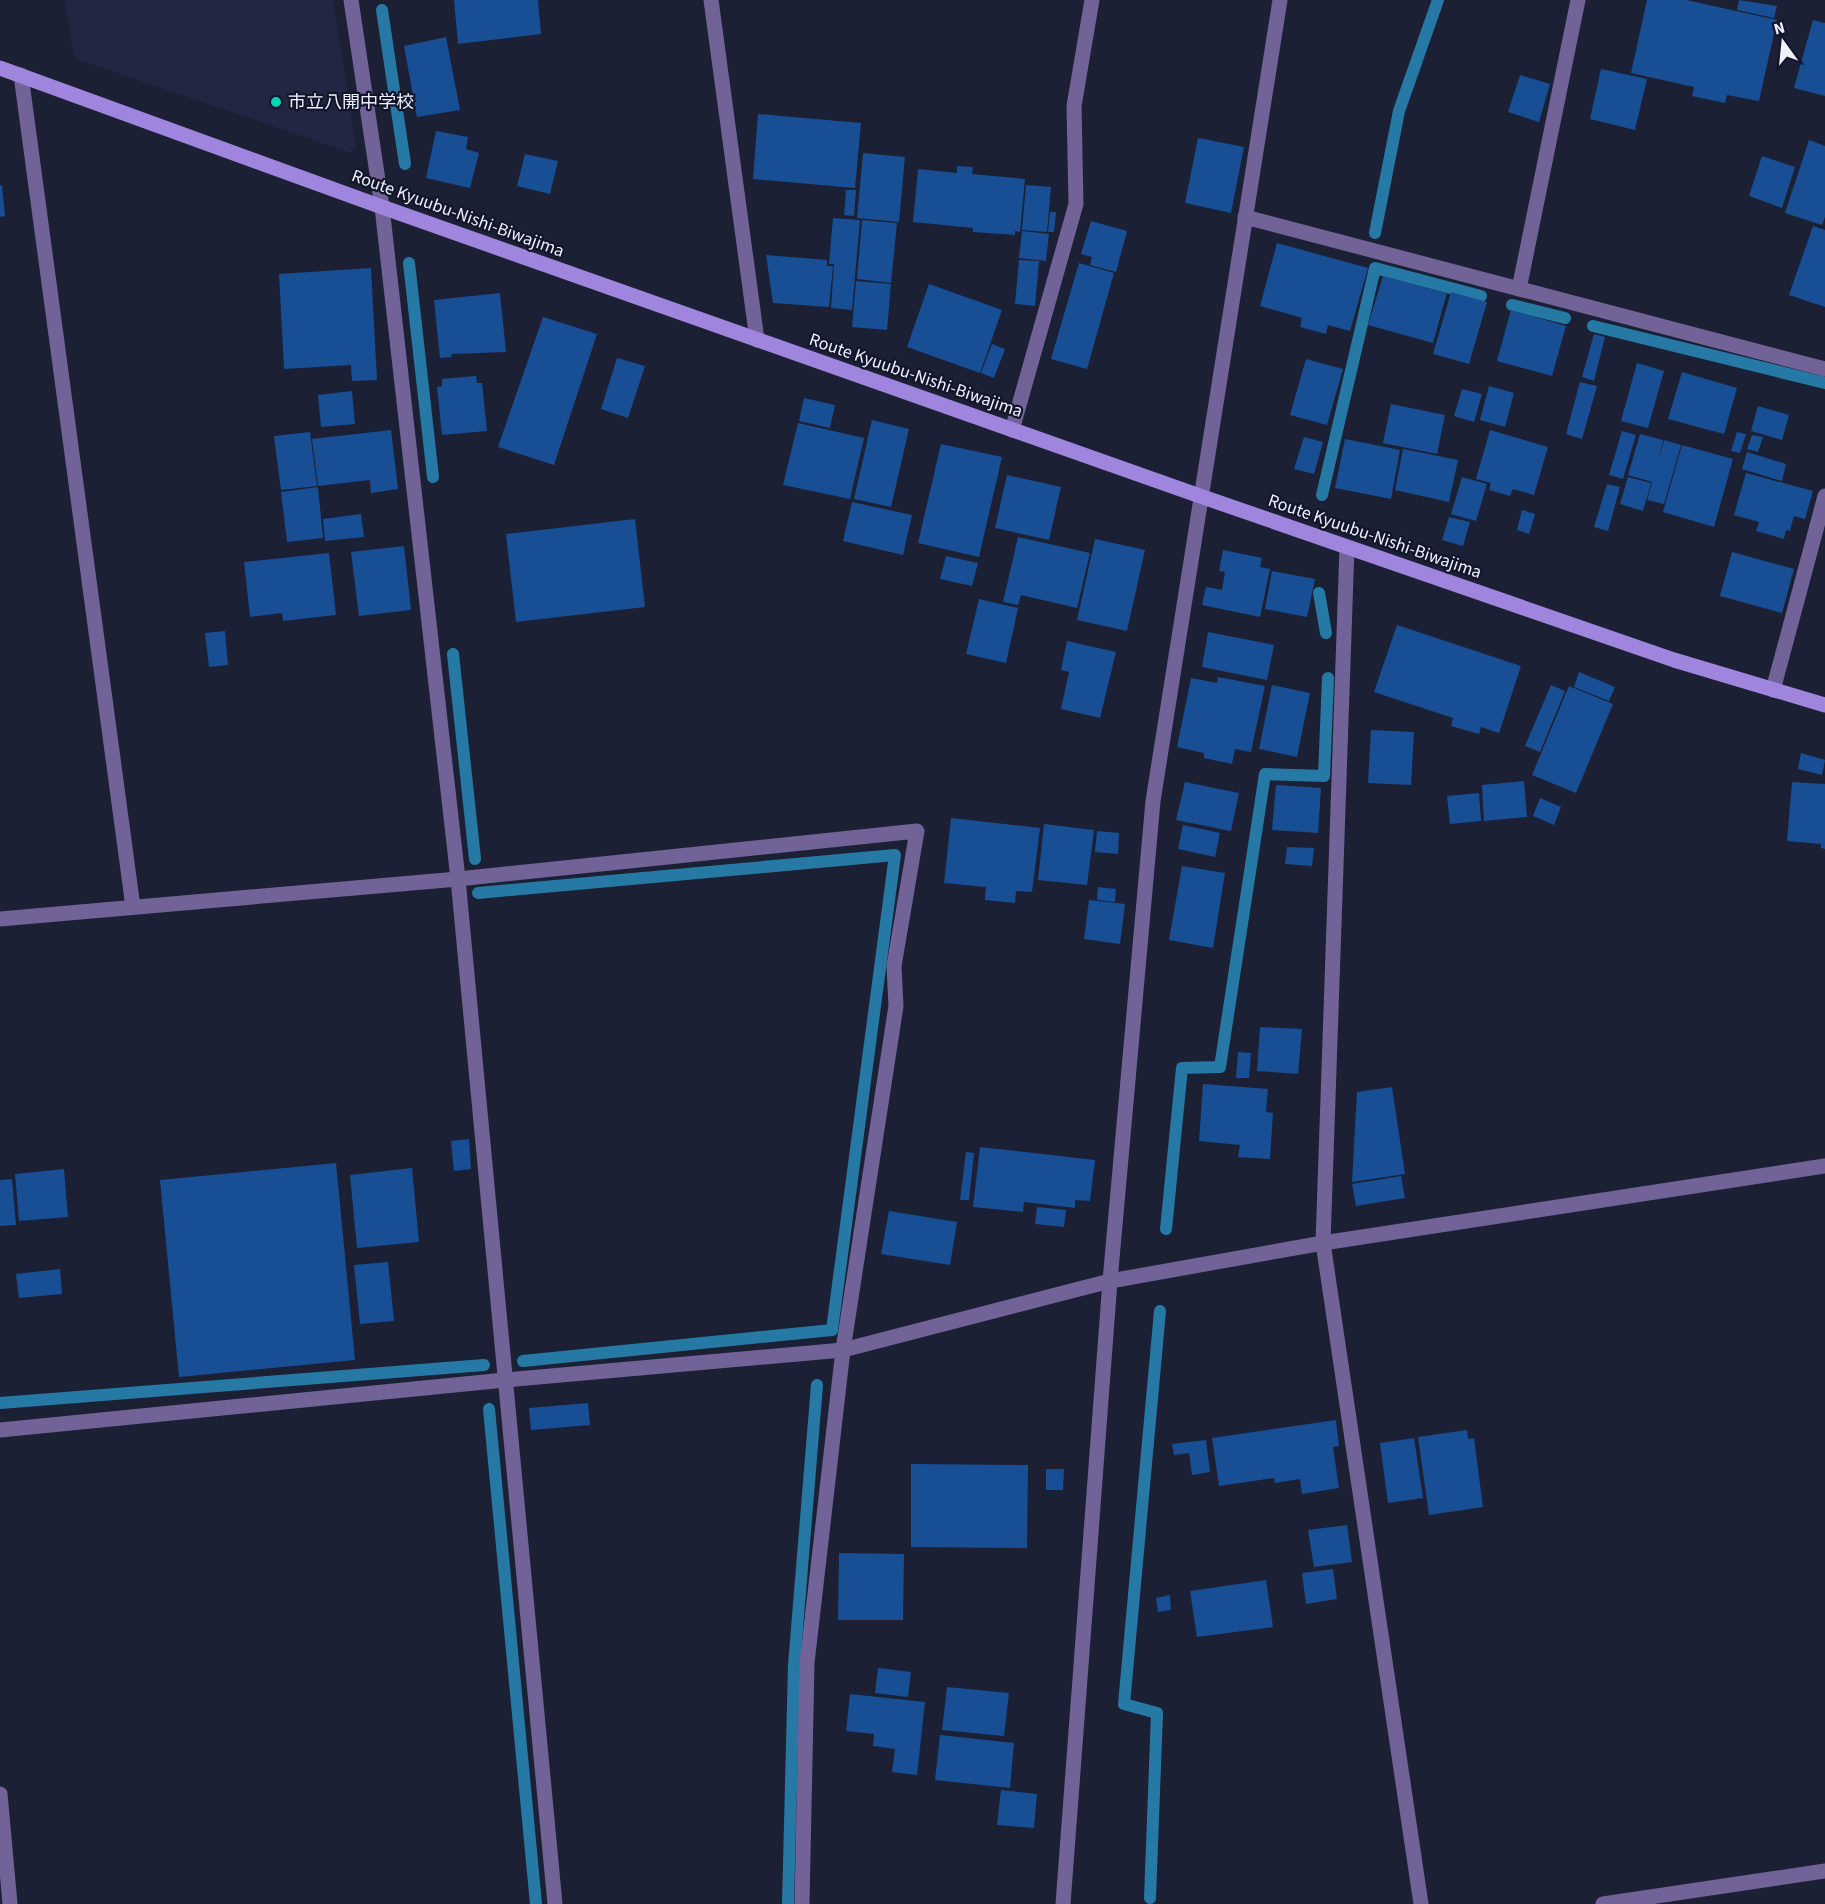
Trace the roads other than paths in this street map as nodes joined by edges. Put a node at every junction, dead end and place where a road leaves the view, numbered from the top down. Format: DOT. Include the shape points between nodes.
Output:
graph roads {
  1 [pos="351,0"];
  2 [pos="711,0"];
  3 [pos="1092,0"];
  4 [pos="1280,0"];
  5 [pos="1578,0"];
  6 [pos="0,68"];
  7 [pos="21,75"];
  8 [pos="382,207"];
  9 [pos="1245,217"];
  10 [pos="1519,289"];
  11 [pos="757,340"];
  12 [pos="1825,369"];
  13 [pos="1012,429"];
  14 [pos="1200,496"];
  15 [pos="1825,496"];
  16 [pos="1347,547"];
  17 [pos="1773,690"];
  18 [pos="1825,705"];
  19 [pos="458,879"];
  20 [pos="133,907"];
  21 [pos="0,919"];
  22 [pos="1825,1166"];
  23 [pos="1323,1243"];
  24 [pos="1110,1281"];
  25 [pos="843,1350"];
  26 [pos="506,1380"];
  27 [pos="0,1430"];
  28 [pos="0,1794"];
  29 [pos="1825,1871"];
  30 [pos="10,1904"];
  31 [pos="555,1904"];
  32 [pos="802,1904"];
  33 [pos="1063,1904"];
  34 [pos="1421,1904"];
  35 [pos="1603,1904"];
  1 -- 8 [label="street"];
  2 -- 11 [label="street"];
  3 -- 13 [label="street" via="1074,106 1076,204"];
  4 -- 9 [label="street"];
  5 -- 10 [label="street"];
  6 -- 7 [label="main road, Route Kyuubu-Nishi-Biwajima"];
  7 -- 8 [label="main road, Route Kyuubu-Nishi-Biwajima"];
  7 -- 20 [label="street"];
  8 -- 11 [label="main road, Route Kyuubu-Nishi-Biwajima"];
  8 -- 19 [label="street"];
  9 -- 10 [label="street"];
  9 -- 14 [label="street"];
  10 -- 12 [label="street"];
  11 -- 13 [label="main road, Route Kyuubu-Nishi-Biwajima"];
  13 -- 14 [label="main road, Route Kyuubu-Nishi-Biwajima"];
  14 -- 16 [label="main road, Route Kyuubu-Nishi-Biwajima"];
  14 -- 24 [label="street" via="1153,801"];
  15 -- 17 [label="street"];
  16 -- 17 [label="main road, Route Kyuubu-Nishi-Biwajima" via="1674,660"];
  16 -- 23 [label="street"];
  17 -- 18 [label="main road, Route Kyuubu-Nishi-Biwajima"];
  19 -- 20 [label="street"];
  19 -- 25 [label="street" via="917,831 894,966 896,1006"];
  19 -- 26 [label="street"];
  20 -- 21 [label="street"];
  22 -- 23 [label="street"];
  23 -- 24 [label="street"];
  23 -- 34 [label="street"];
  24 -- 25 [label="street"];
  24 -- 33 [label="street"];
  25 -- 26 [label="street"];
  25 -- 32 [label="street" via="807,1663"];
  26 -- 27 [label="street"];
  26 -- 31 [label="street"];
  28 -- 30 [label="street"];
  29 -- 35 [label="street"];
}
